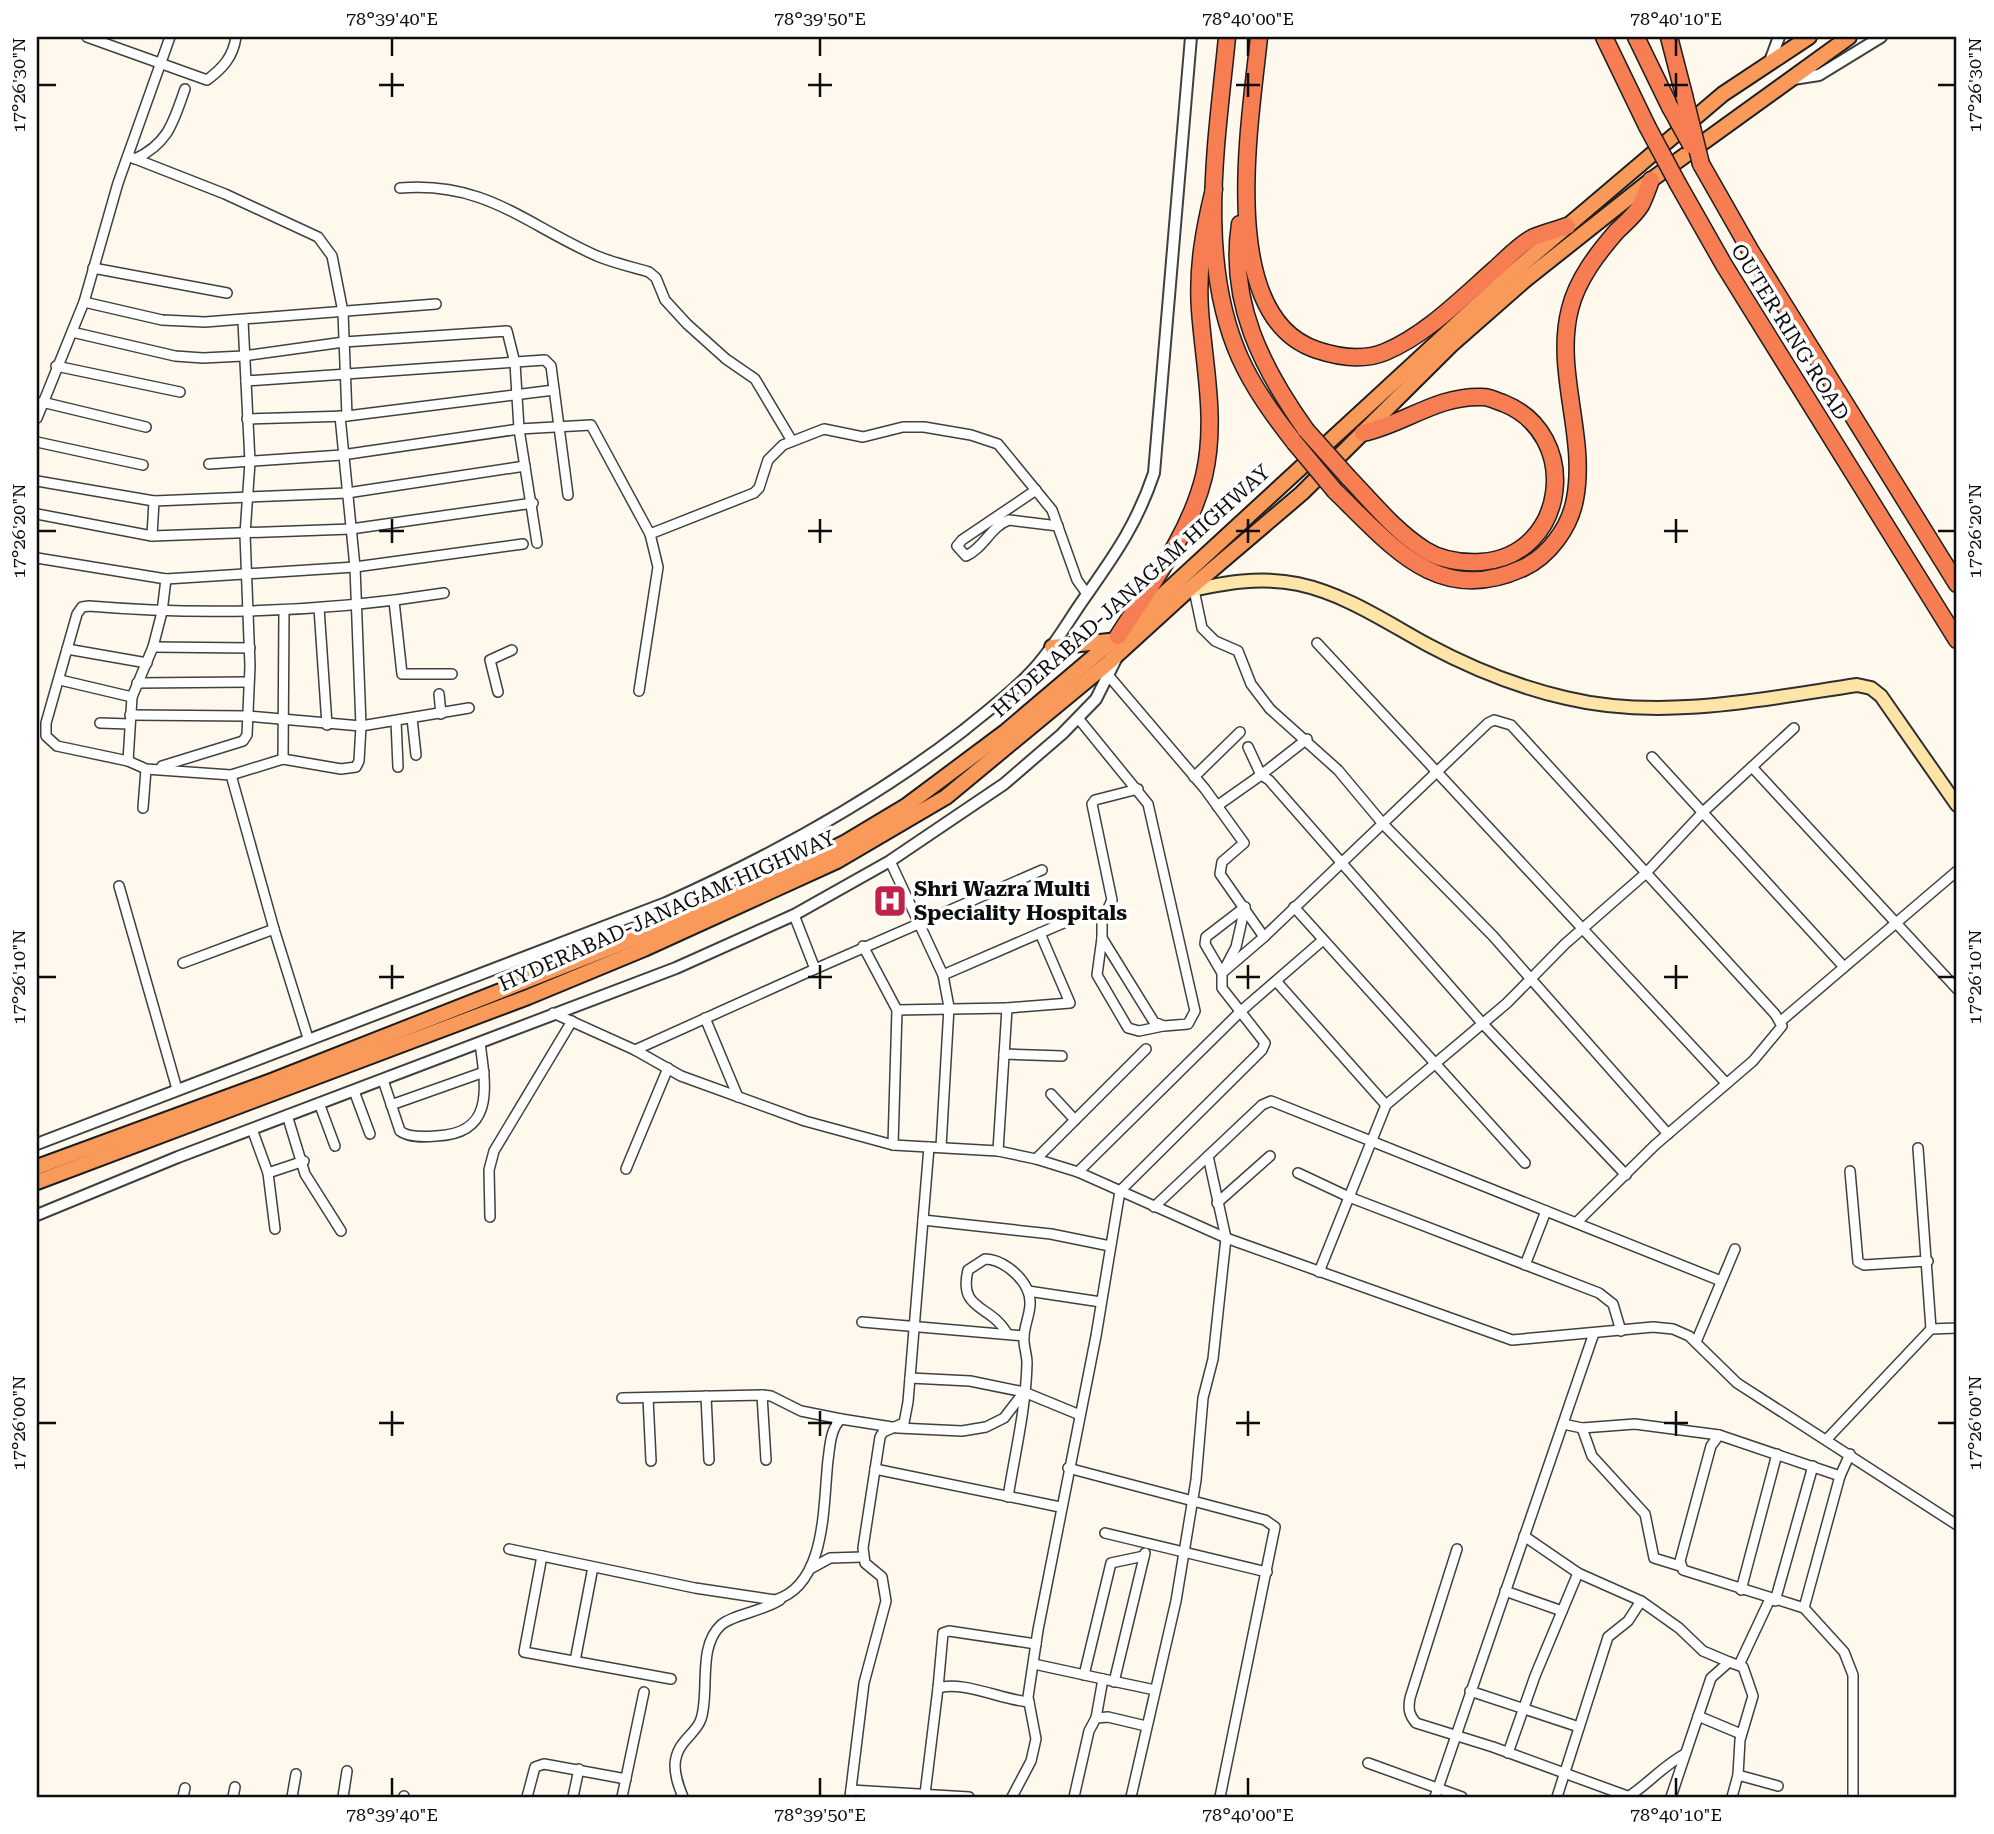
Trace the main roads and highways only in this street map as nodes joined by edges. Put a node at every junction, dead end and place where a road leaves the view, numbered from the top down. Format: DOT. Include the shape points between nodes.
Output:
graph roads {
  1 [pos="1227,37"];
  2 [pos="1259,37"];
  3 [pos="1604,37"];
  4 [pos="1636,37"];
  5 [pos="1669,37"];
  6 [pos="1809,37"];
  7 [pos="1849,37"];
  8 [pos="1701,164"];
  9 [pos="1651,180"];
  10 [pos="1214,189"];
  11 [pos="1247,191"];
  12 [pos="1567,226"];
  13 [pos="1363,433"];
  14 [pos="1957,584"];
  15 [pos="1190,590"];
  16 [pos="1114,638"];
  17 [pos="1957,640"];
  18 [pos="1052,647"];
  19 [pos="1957,805"];
  20 [pos="37,1167"];
  21 [pos="37,1182"];
  1 -- 10 [label="highway"];
  2 -- 11 [label="highway"];
  3 -- 17 [label="highway, OUTER RING ROAD, bridge" via="1724,265"];
  4 -- 8 [label="highway, OUTER RING ROAD, bridge"];
  5 -- 8 [label="highway, bridge"];
  6 -- 12 [label="highway, HYDERABAD-JANAGAM HIGHWAY" via="1723,94"];
  7 -- 9 [label="highway, HYDERABAD-JANAGAM HIGHWAY"];
  8 -- 14 [label="highway, OUTER RING ROAD"];
  9 -- 10 [label="highway, bridge" via="1640,206 1591,264 1570,308 1568,387 1577,458 1575,499 1559,538 1534,563 1499,579 1454,582 1415,564 1335,491 1261,398 1239,357 1219,295"];
  9 -- 13 [label="highway, HYDERABAD-JANAGAM HIGHWAY" via="1451,345"];
  10 -- 16 [label="highway" via="1200,249 1200,310 1209,374 1210,435 1204,477 1176,544"];
  11 -- 12 [label="highway" via="1248,248 1258,290 1276,321 1291,337 1333,355 1356,358 1384,353 1453,306 1530,239"];
  11 -- 13 [label="highway, bridge" via="1236,254 1240,295 1253,343 1306,430 1348,477 1426,551 1461,563 1501,560 1529,545 1545,523 1555,491 1554,458 1539,430 1516,408 1486,397 1449,398"];
  12 -- 16 [label="highway, HYDERABAD-JANAGAM HIGHWAY"];
  13 -- 15 [label="highway, HYDERABAD-JANAGAM HIGHWAY"];
  15 -- 19 [label="main road" via="1263,579 1299,584 1343,599 1463,663 1567,699 1617,706 1695,706 1857,685 1871,688"];
  15 -- 21 [label="highway, HYDERABAD-JANAGAM HIGHWAY" via="946,797 837,862 528,997"];
  16 -- 18 [label="highway"];
  16 -- 20 [label="highway, HYDERABAD-JANAGAM HIGHWAY" via="957,770 846,842 783,873 518,984"];
}
